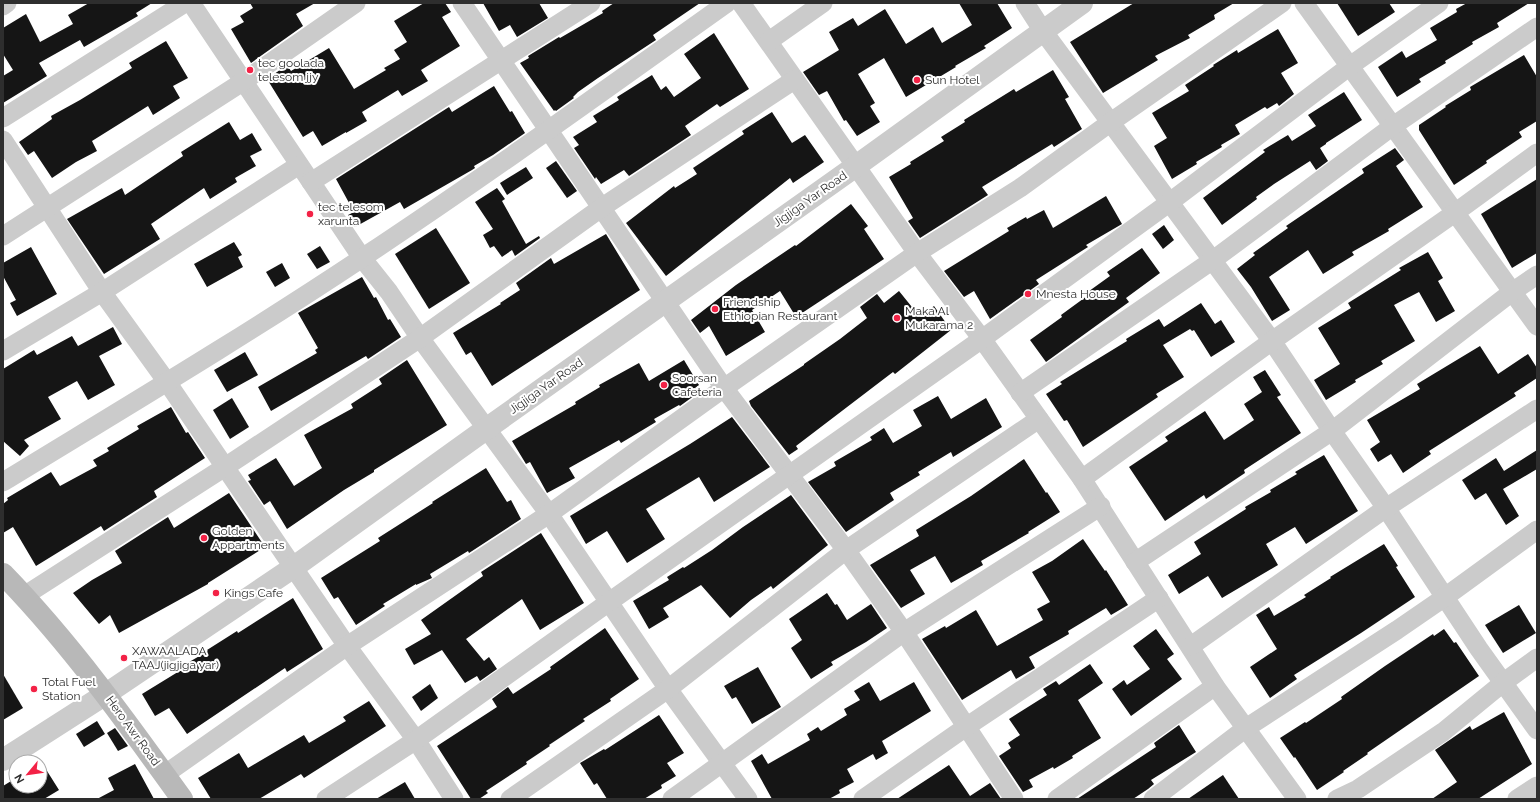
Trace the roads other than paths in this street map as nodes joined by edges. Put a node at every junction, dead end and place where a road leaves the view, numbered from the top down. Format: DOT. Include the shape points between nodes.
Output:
graph roads {
  1 [pos="7,3"];
  2 [pos="185,3"];
  3 [pos="191,3"];
  4 [pos="356,3"];
  5 [pos="462,3"];
  6 [pos="591,3"];
  7 [pos="727,3"];
  8 [pos="741,3"];
  9 [pos="823,3"];
  10 [pos="1025,3"];
  11 [pos="1082,3"];
  12 [pos="1282,3"];
  13 [pos="1304,3"];
  14 [pos="1439,3"];
  15 [pos="3,6"];
  16 [pos="1537,27"];
  17 [pos="1043,31"];
  18 [pos="769,41"];
  19 [pos="500,61"];
  20 [pos="1350,66"];
  21 [pos="794,80"];
  22 [pos="244,81"];
  23 [pos="3,118"];
  24 [pos="1111,122"];
  25 [pos="1393,126"];
  26 [pos="548,130"];
  27 [pos="3,140"];
  28 [pos="1537,153"];
  29 [pos="299,165"];
  30 [pos="856,166"];
  31 [pos="311,182"];
  32 [pos="1170,202"];
  33 [pos="48,208"];
  34 [pos="600,208"];
  35 [pos="1456,212"];
  36 [pos="3,236"];
  37 [pos="918,253"];
  38 [pos="362,258"];
  39 [pos="1213,260"];
  40 [pos="1537,275"];
  41 [pos="102,292"];
  42 [pos="1512,292"];
  43 [pos="666,301"];
  44 [pos="1537,326"];
  45 [pos="420,338"];
  46 [pos="982,340"];
  47 [pos="1272,341"];
  48 [pos="3,351"];
  49 [pos="167,382"];
  50 [pos="724,388"];
  51 [pos="1020,393"];
  52 [pos="1537,409"];
  53 [pos="1039,419"];
  54 [pos="486,429"];
  55 [pos="1332,431"];
  56 [pos="225,467"];
  57 [pos="789,476"];
  58 [pos="1082,479"];
  59 [pos="3,482"];
  60 [pos="1101,506"];
  61 [pos="1386,508"];
  62 [pos="549,514"];
  63 [pos="1537,530"];
  64 [pos="846,550"];
  65 [pos="1135,562"];
  66 [pos="294,567"];
  67 [pos="3,574"];
  68 [pos="24,596"];
  69 [pos="1445,597"];
  70 [pos="1159,598"];
  71 [pos="609,602"];
  72 [pos="904,632"];
  73 [pos="347,646"];
  74 [pos="1191,646"];
  75 [pos="1537,658"];
  76 [pos="1504,682"];
  77 [pos="1215,686"];
  78 [pos="668,689"];
  79 [pos="106,694"];
  80 [pos="966,727"];
  81 [pos="1246,728"];
  82 [pos="1537,730"];
  83 [pos="416,740"];
  84 [pos="3,760"];
  85 [pos="721,763"];
  86 [pos="164,774"];
  87 [pos="1537,786"];
  88 [pos="182,799"];
  89 [pos="326,799"];
  90 [pos="454,799"];
  91 [pos="510,799"];
  92 [pos="672,799"];
  93 [pos="748,799"];
  94 [pos="863,799"];
  95 [pos="1014,799"];
  96 [pos="1057,799"];
  97 [pos="1153,799"];
  98 [pos="1297,799"];
  99 [pos="1338,799"];
  100 [pos="1518,799"];
  1 -- 15 [label="street"];
  2 -- 23 [label="street"];
  3 -- 22 [label="street"];
  4 -- 22 [label="street"];
  5 -- 19 [label="street"];
  6 -- 19 [label="street"];
  7 -- 26 [label="street"];
  8 -- 18 [label="street"];
  9 -- 18 [label="street"];
  10 -- 17 [label="street"];
  11 -- 17 [label="street, Jigjiga Yar Road"];
  12 -- 24 [label="street"];
  13 -- 20 [label="street"];
  14 -- 20 [label="street"];
  16 -- 25 [label="street"];
  17 -- 24 [label="street"];
  17 -- 30 [label="street, Jigjiga Yar Road"];
  18 -- 21 [label="street"];
  19 -- 26 [label="street"];
  19 -- 31 [label="street"];
  20 -- 25 [label="street"];
  20 -- 32 [label="street"];
  21 -- 30 [label="street"];
  21 -- 34 [label="street"];
  22 -- 29 [label="street"];
  22 -- 33 [label="street"];
  24 -- 32 [label="street"];
  24 -- 37 [label="street" via="1020,188"];
  25 -- 35 [label="street"];
  25 -- 39 [label="street"];
  26 -- 34 [label="street"];
  26 -- 38 [label="street"];
  27 -- 33 [label="street"];
  28 -- 35 [label="street"];
  29 -- 31 [label="street"];
  29 -- 41 [label="street"];
  30 -- 37 [label="street"];
  30 -- 43 [label="street, Jigjiga Yar Road"];
  31 -- 38 [label="street"];
  32 -- 39 [label="street"];
  32 -- 46 [label="street"];
  33 -- 36 [label="street"];
  33 -- 41 [label="street"];
  34 -- 43 [label="street"];
  34 -- 45 [label="street"];
  35 -- 42 [label="street"];
  35 -- 47 [label="street"];
  37 -- 46 [label="street"];
  37 -- 50 [label="street"];
  38 -- 45 [label="street"];
  38 -- 49 [label="street"];
  39 -- 47 [label="street"];
  39 -- 51 [label="street"];
  40 -- 42 [label="street"];
  41 -- 48 [label="street"];
  41 -- 49 [label="street"];
  42 -- 44 [label="street"];
  42 -- 55 [label="street"];
  43 -- 50 [label="street"];
  43 -- 54 [label="street, Jigjiga Yar Road"];
  45 -- 54 [label="street"];
  45 -- 56 [label="street"];
  46 -- 51 [label="street"];
  46 -- 57 [label="street"];
  47 -- 55 [label="street"];
  47 -- 58 [label="street"];
  49 -- 56 [label="street"];
  49 -- 59 [label="street"];
  50 -- 57 [label="street"];
  50 -- 62 [label="street"];
  51 -- 53 [label="street"];
  52 -- 61 [label="street"];
  53 -- 58 [label="street"];
  53 -- 64 [label="street"];
  54 -- 62 [label="street"];
  54 -- 66 [label="street, Jigjiga Yar Road"];
  55 -- 61 [label="street"];
  55 -- 65 [label="street"];
  56 -- 66 [label="street"];
  56 -- 68 [label="street"];
  57 -- 64 [label="street"];
  57 -- 71 [label="street"];
  58 -- 60 [label="street"];
  60 -- 65 [label="street"];
  60 -- 72 [label="street"];
  61 -- 69 [label="street"];
  61 -- 74 [label="street"];
  62 -- 71 [label="street"];
  62 -- 73 [label="street"];
  63 -- 69 [label="street"];
  64 -- 72 [label="street"];
  64 -- 78 [label="street"];
  65 -- 70 [label="street"];
  66 -- 73 [label="street"];
  66 -- 79 [label="street, Jigjiga Yar Road"];
  67 -- 68 [label="main road, Hero Awr Road"];
  68 -- 79 [label="main road, Hero Awr Road"];
  69 -- 76 [label="street"];
  69 -- 81 [label="street"];
  70 -- 74 [label="street"];
  70 -- 80 [label="street"];
  71 -- 78 [label="street"];
  71 -- 83 [label="street"];
  72 -- 80 [label="street"];
  72 -- 85 [label="street"];
  73 -- 83 [label="street"];
  73 -- 86 [label="street"];
  74 -- 77 [label="street"];
  75 -- 76 [label="street"];
  76 -- 82 [label="street"];
  76 -- 99 [label="street" via="1443,732 1358,789"];
  77 -- 81 [label="street"];
  77 -- 96 [label="street"];
  78 -- 85 [label="street"];
  78 -- 91 [label="street"];
  79 -- 84 [label="street, Jigjiga Yar Road"];
  79 -- 86 [label="main road, Hero Awr Road"];
  80 -- 94 [label="street"];
  80 -- 95 [label="street"];
  81 -- 97 [label="street"];
  81 -- 98 [label="street"];
  83 -- 89 [label="street"];
  83 -- 90 [label="street"];
  85 -- 92 [label="street"];
  85 -- 93 [label="street"];
  86 -- 88 [label="main road, Hero Awr Road"];
  87 -- 100 [label="street"];
}
